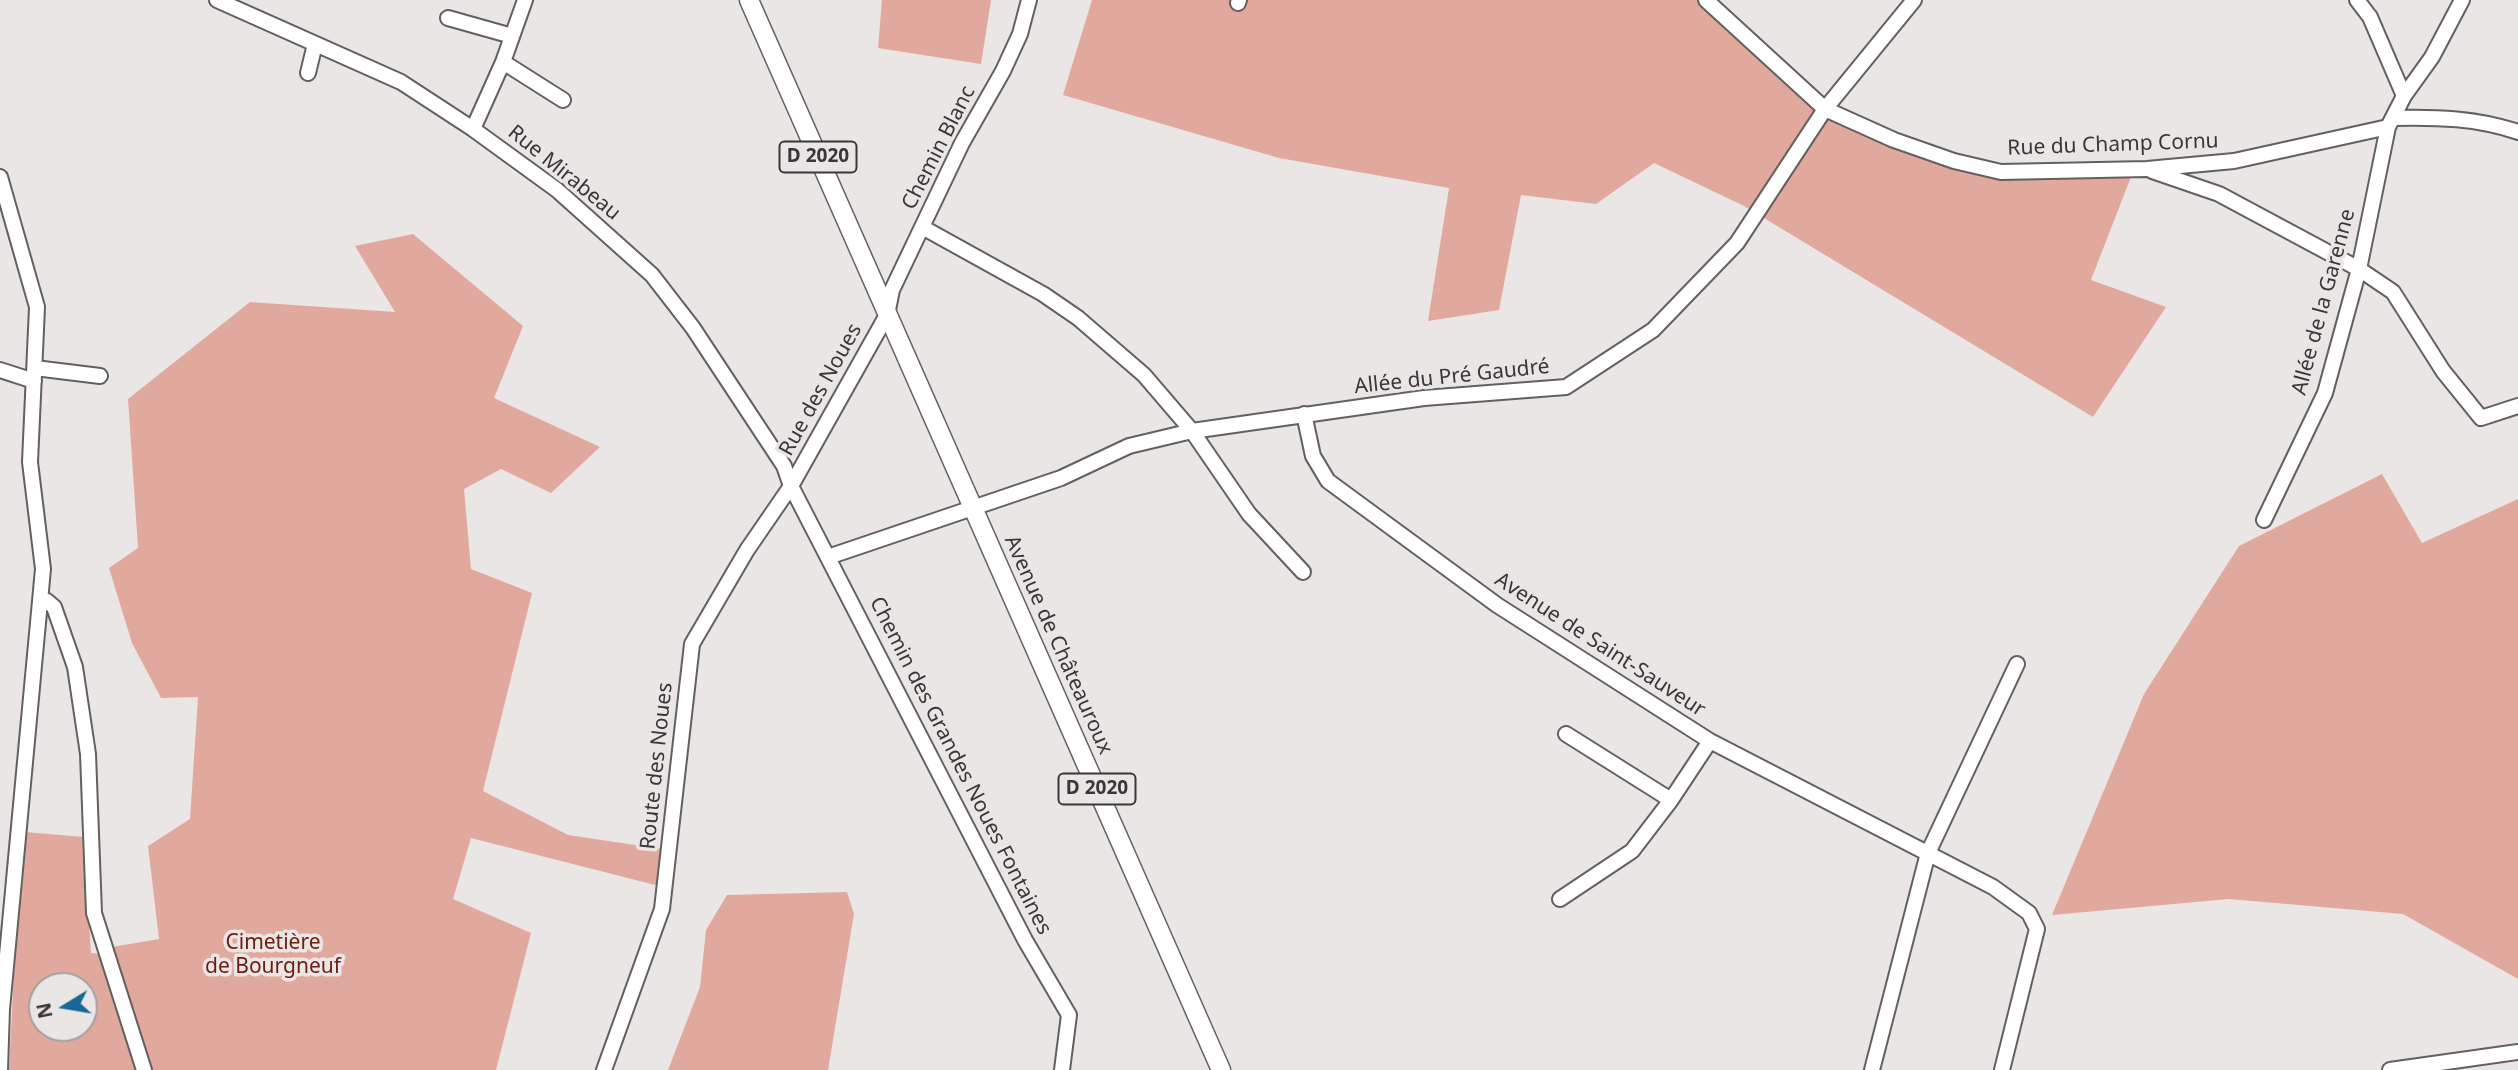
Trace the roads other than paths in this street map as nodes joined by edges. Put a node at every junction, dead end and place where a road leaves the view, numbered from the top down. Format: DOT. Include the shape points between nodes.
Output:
graph roads {
  1 [pos="216,0"];
  2 [pos="525,0"];
  3 [pos="749,0"];
  4 [pos="1029,0"];
  5 [pos="1706,0"];
  6 [pos="1914,0"];
  7 [pos="2357,0"];
  8 [pos="2462,0"];
  9 [pos="448,18"];
  10 [pos="512,36"];
  11 [pos="315,44"];
  12 [pos="503,62"];
  13 [pos="308,74"];
  14 [pos="2404,96"];
  15 [pos="563,100"];
  16 [pos="1825,109"];
  17 [pos="2391,122"];
  18 [pos="473,129"];
  19 [pos="2518,132"];
  20 [pos="2147,169"];
  21 [pos="0,177"];
  22 [pos="922,227"];
  23 [pos="2359,269"];
  24 [pos="887,315"];
  25 [pos="0,370"];
  26 [pos="35,374"];
  27 [pos="100,376"];
  28 [pos="2518,406"];
  29 [pos="1304,414"];
  30 [pos="1192,431"];
  31 [pos="792,486"];
  32 [pos="973,509"];
  33 [pos="2264,520"];
  34 [pos="828,557"];
  35 [pos="1303,572"];
  36 [pos="41,600"];
  37 [pos="2017,664"];
  38 [pos="1566,734"];
  39 [pos="1710,741"];
  40 [pos="1671,800"];
  41 [pos="1928,853"];
  42 [pos="1560,899"];
  43 [pos="2518,1052"];
  44 [pos="0,1070"];
  45 [pos="144,1070"];
  46 [pos="604,1070"];
  47 [pos="1062,1070"];
  48 [pos="1221,1070"];
  49 [pos="1872,1070"];
  50 [pos="2002,1070"];
  51 [pos="2390,1070"];
  1 -- 11 [label="street, Rue Mirabeau"];
  2 -- 10 [label="street"];
  3 -- 24 [label="main road, D 2020"];
  4 -- 22 [label="street, Chemin Blanc" via="1003,71"];
  5 -- 16 [label="street, Rue du Champ Cornu"];
  6 -- 16 [label="street, Allée du Pré Gaudré"];
  7 -- 14 [label="street" via="2370,17"];
  8 -- 14 [label="street" via="2432,57"];
  9 -- 10 [label="street"];
  10 -- 12 [label="street"];
  11 -- 13 [label="street"];
  11 -- 18 [label="street, Rue Mirabeau" via="401,82"];
  12 -- 15 [label="street"];
  12 -- 18 [label="street"];
  14 -- 17 [label="street"];
  16 -- 20 [label="street, Rue du Champ Cornu" via="1894,140 2001,172"];
  16 -- 29 [label="street, Allée du Pré Gaudré" via="1738,243 1653,330 1566,387 1424,398"];
  17 -- 19 [label="street, Rue du Champ Cornu" via="2441,117"];
  17 -- 20 [label="street, Rue du Champ Cornu" via="2234,161"];
  17 -- 23 [label="street, Allée de la Garenne"];
  18 -- 31 [label="street, Rue Mirabeau" via="557,190 652,275 785,466"];
  20 -- 23 [label="street" via="2219,194"];
  21 -- 26 [label="street" via="37,307"];
  22 -- 24 [label="street, Chemin Blanc" via="892,290"];
  22 -- 30 [label="street" via="1078,318 1144,375"];
  23 -- 28 [label="street" via="2393,292 2443,371 2482,418"];
  23 -- 33 [label="street, Allée de la Garenne" via="2325,393"];
  24 -- 31 [label="street, Rue des Noues"];
  24 -- 32 [label="main road, Avenue de Châteauroux / D 2020"];
  25 -- 26 [label="street"];
  26 -- 27 [label="street"];
  26 -- 36 [label="street" via="30,462 43,569"];
  29 -- 30 [label="street, Allée du Pré Gaudré"];
  29 -- 39 [label="street, Avenue de Saint-Sauveur" via="1313,456 1328,481 1497,605"];
  30 -- 32 [label="street, Allée du Pré Gaudré" via="1129,446 1061,478"];
  30 -- 35 [label="street" via="1249,514"];
  31 -- 34 [label="street, Chemin des Grandes Noues Fontaines"];
  31 -- 46 [label="street, Route des Noues" via="747,550 692,644 662,909"];
  32 -- 34 [label="street, Allée du Pré Gaudré"];
  32 -- 48 [label="main road, Avenue de Châteauroux / D 2020"];
  34 -- 47 [label="street, Chemin des Grandes Noues Fontaines" via="1025,940 1069,1015"];
  36 -- 44 [label="street"];
  36 -- 45 [label="street" via="54,607 75,667 88,754 94,913"];
  37 -- 41 [label="street"];
  38 -- 40 [label="street"];
  39 -- 40 [label="street"];
  39 -- 41 [label="street, Avenue de Saint-Sauveur"];
  40 -- 42 [label="street" via="1632,851"];
  41 -- 49 [label="street"];
  41 -- 50 [label="street, Avenue de Saint-Sauveur" via="1993,887 2029,913 2037,929"];
  43 -- 51 [label="street"];
}
